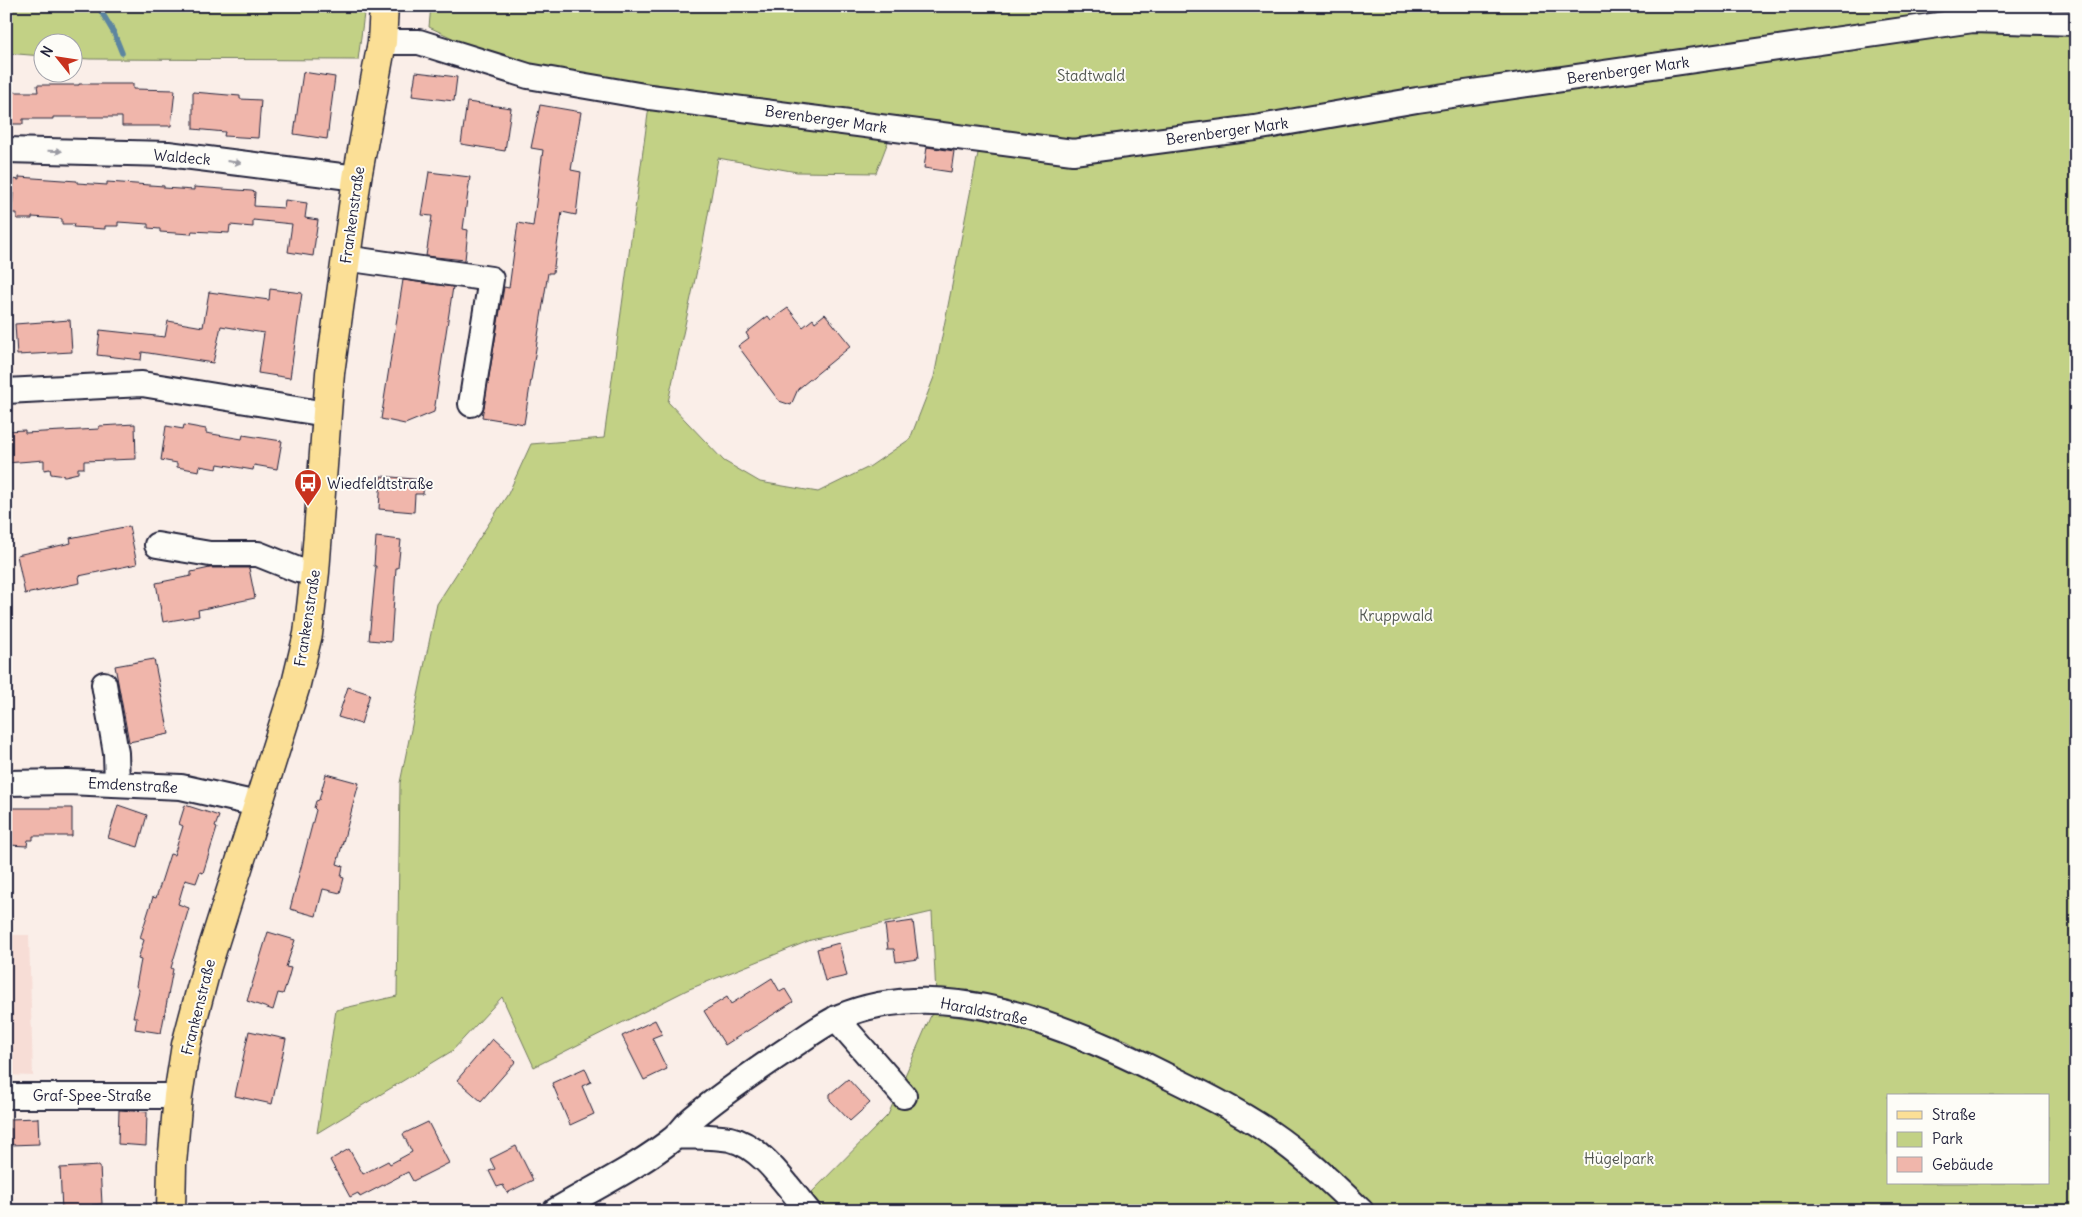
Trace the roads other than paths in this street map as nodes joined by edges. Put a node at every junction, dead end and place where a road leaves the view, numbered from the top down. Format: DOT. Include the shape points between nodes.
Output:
graph roads {
  1 [pos="384,6"];
  2 [pos="402,6"];
  3 [pos="2076,23"];
  4 [pos="382,42"];
  5 [pos="6,150"];
  6 [pos="356,178"];
  7 [pos="346,258"];
  8 [pos="6,391"];
  9 [pos="471,404"];
  10 [pos="326,414"];
  11 [pos="156,544"];
  12 [pos="315,572"];
  13 [pos="104,684"];
  14 [pos="6,783"];
  15 [pos="117,783"];
  16 [pos="257,804"];
  17 [pos="836,1018"];
  18 [pos="6,1096"];
  19 [pos="178,1096"];
  20 [pos="904,1096"];
  21 [pos="676,1136"];
  22 [pos="559,1210"];
  23 [pos="171,1211"];
  24 [pos="808,1211"];
  25 [pos="1360,1211"];
  1 -- 4 [label="main road, Frankenstraße"];
  2 -- 4 [label="main road, Frankenstraße" via="400,19"];
  3 -- 4 [label="street, Berenberger Mark" via="1973,20 1427,99 1255,128 1073,152 650,97 528,76 418,42"];
  4 -- 6 [label="main road, Frankenstraße"];
  5 -- 6 [label="street, Waldeck, one-way" via="168,154"];
  6 -- 7 [label="main road, Frankenstraße"];
  7 -- 9 [label="street" via="491,279"];
  7 -- 10 [label="main road, Frankenstraße"];
  8 -- 10 [label="street" via="142,384"];
  10 -- 12 [label="main road, Frankenstraße"];
  11 -- 12 [label="street" via="210,554 258,554 298,570"];
  12 -- 16 [label="main road, Frankenstraße" via="308,634 297,679"];
  13 -- 15 [label="street" via="116,753"];
  14 -- 15 [label="street, Emdenstraße"];
  15 -- 16 [label="street, Emdenstraße" via="181,787"];
  16 -- 19 [label="main road, Frankenstraße" via="196,1005"];
  17 -- 20 [label="street"];
  17 -- 21 [label="street, Haraldstraße" via="735,1086 691,1119"];
  17 -- 25 [label="street, Haraldstraße" via="888,1004 932,1001 980,1007 1082,1036 1233,1108 1313,1165"];
  18 -- 19 [label="street, Graf-Spee-Straße"];
  19 -- 23 [label="main road, Frankenstraße"];
  21 -- 22 [label="street, Haraldstraße"];
  21 -- 24 [label="street" via="729,1139 744,1144 756,1151"];
}
